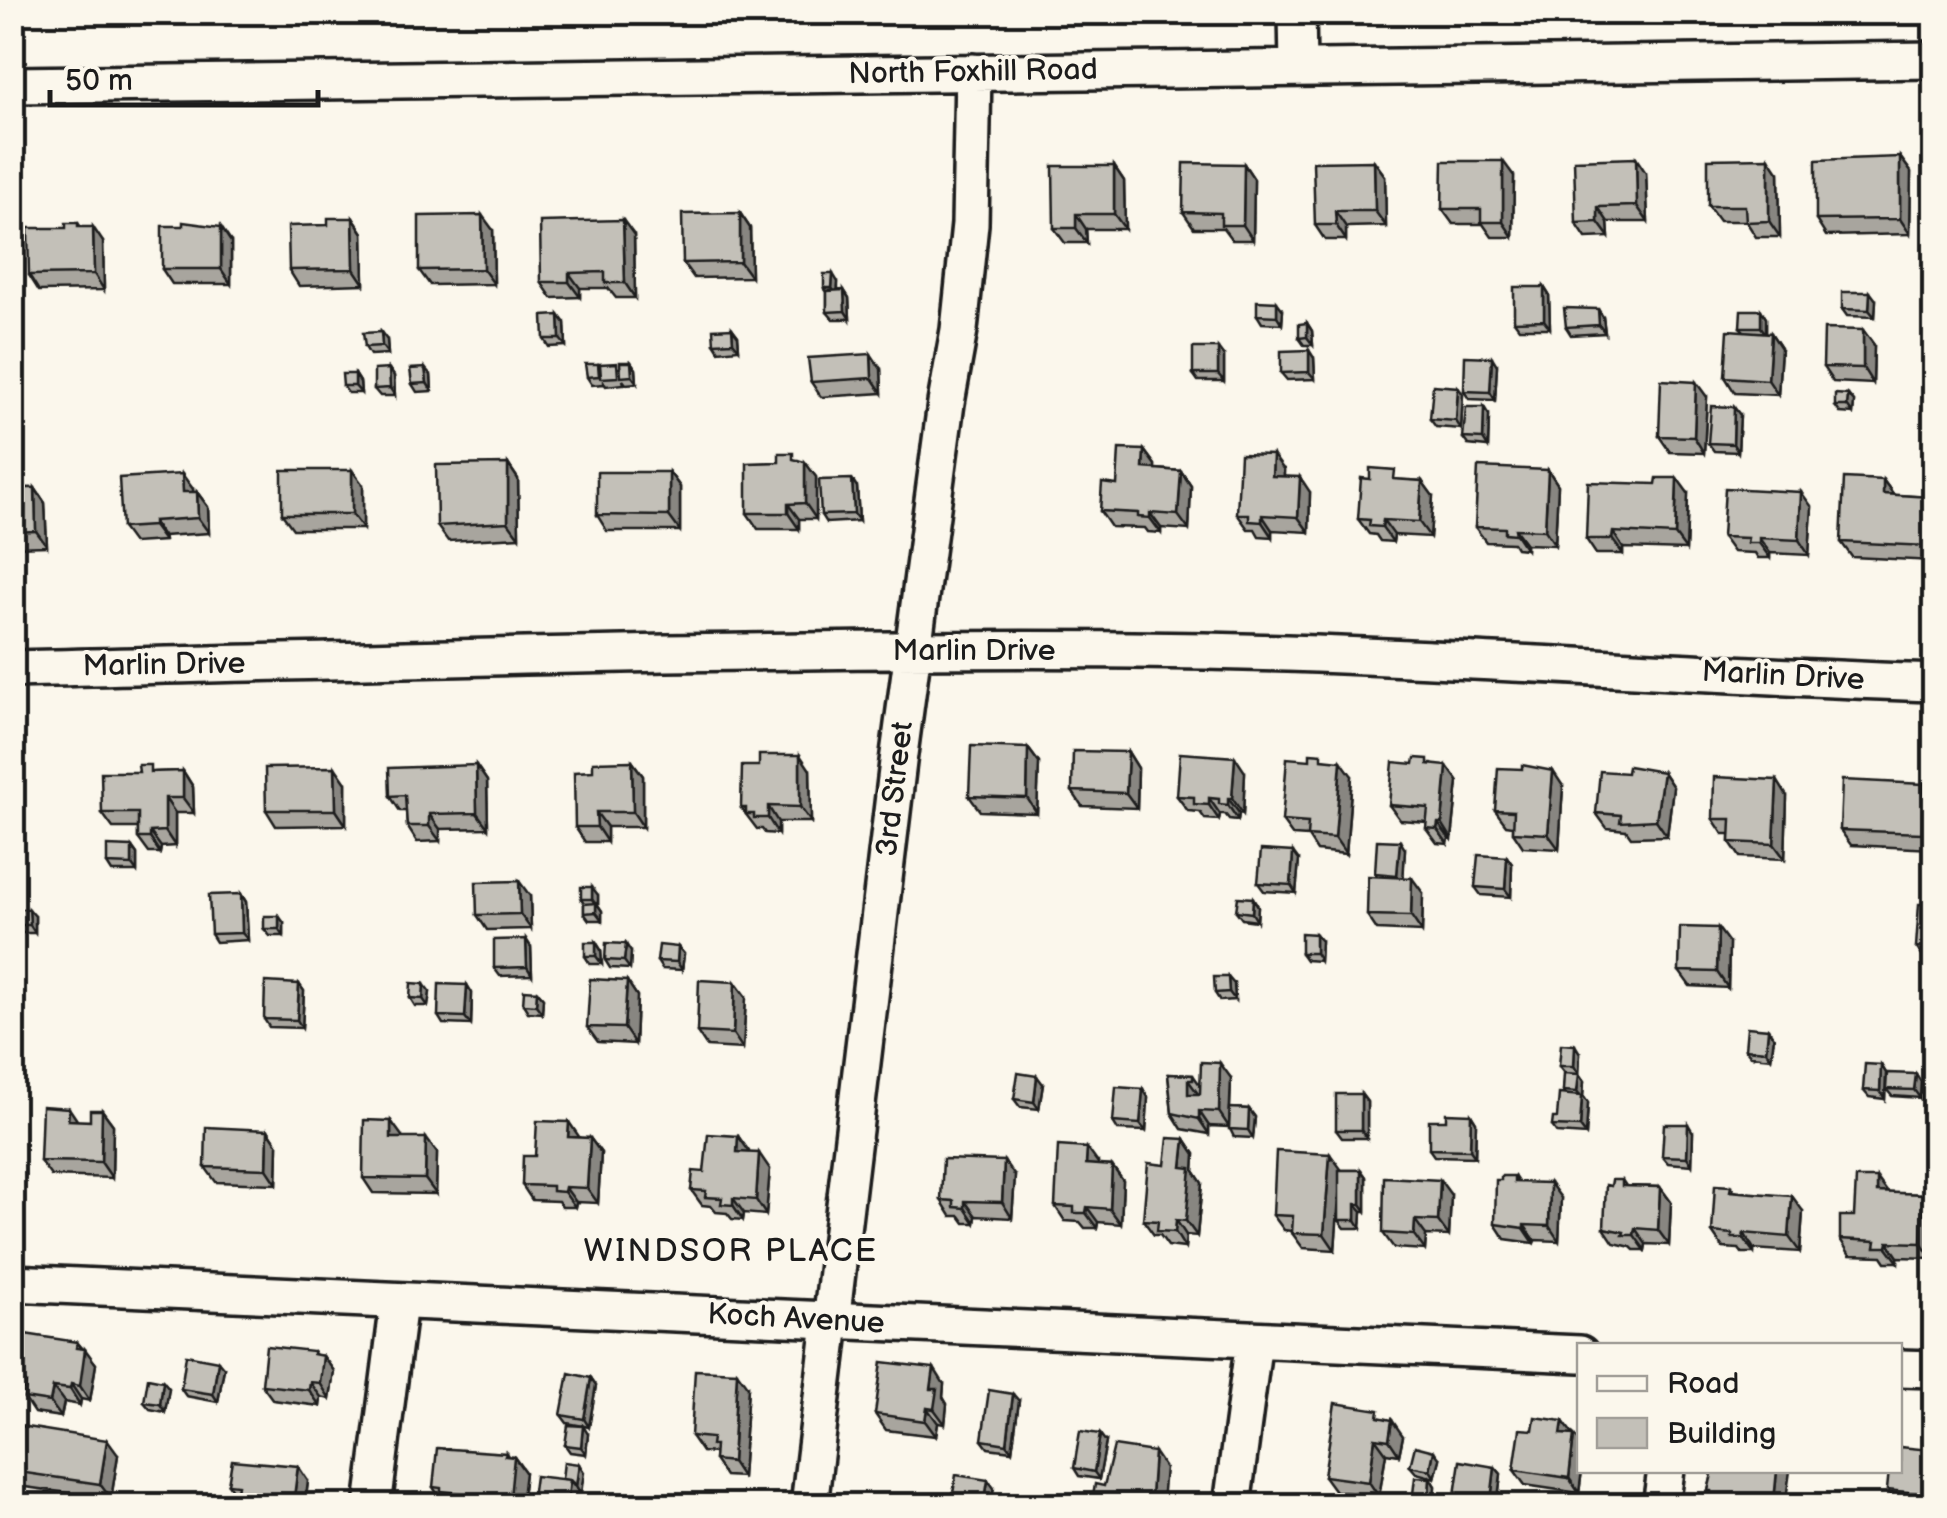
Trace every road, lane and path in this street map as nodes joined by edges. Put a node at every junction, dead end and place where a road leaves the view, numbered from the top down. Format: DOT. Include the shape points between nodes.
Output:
graph roads {
  1 [pos="1297,12"];
  2 [pos="1934,60"];
  3 [pos="1298,67"];
  4 [pos="973,72"];
  5 [pos="12,85"];
  6 [pos="913,651"];
  7 [pos="12,669"];
  8 [pos="1934,683"];
  9 [pos="12,1283"];
  10 [pos="399,1302"];
  11 [pos="832,1320"];
  12 [pos="1254,1340"];
  13 [pos="1577,1354"];
  14 [pos="1902,1368"];
  15 [pos="1934,1369"];
  16 [pos="1666,1473"];
  17 [pos="372,1506"];
  18 [pos="809,1506"];
  19 [pos="1232,1506"];
  20 [pos="1661,1506"];
  1 -- 3 [label="street"];
  2 -- 3 [label="street, North Foxhill Road"];
  3 -- 4 [label="street, North Foxhill Road"];
  4 -- 5 [label="street, North Foxhill Road"];
  4 -- 6 [label="street, 3rd Street" via="970,224"];
  6 -- 7 [label="street, Marlin Drive"];
  6 -- 8 [label="street, Marlin Drive" via="1136,650 1583,664"];
  6 -- 11 [label="street, 3rd Street"];
  9 -- 10 [label="street, Koch Avenue"];
  10 -- 11 [label="street, Koch Avenue"];
  10 -- 17 [label="street"];
  11 -- 12 [label="street, Koch Avenue"];
  11 -- 18 [label="street, 3rd Street"];
  12 -- 13 [label="street, Koch Avenue"];
  12 -- 19 [label="street"];
  14 -- 15 [label="street"];
  16 -- 20 [label="street"];
}
